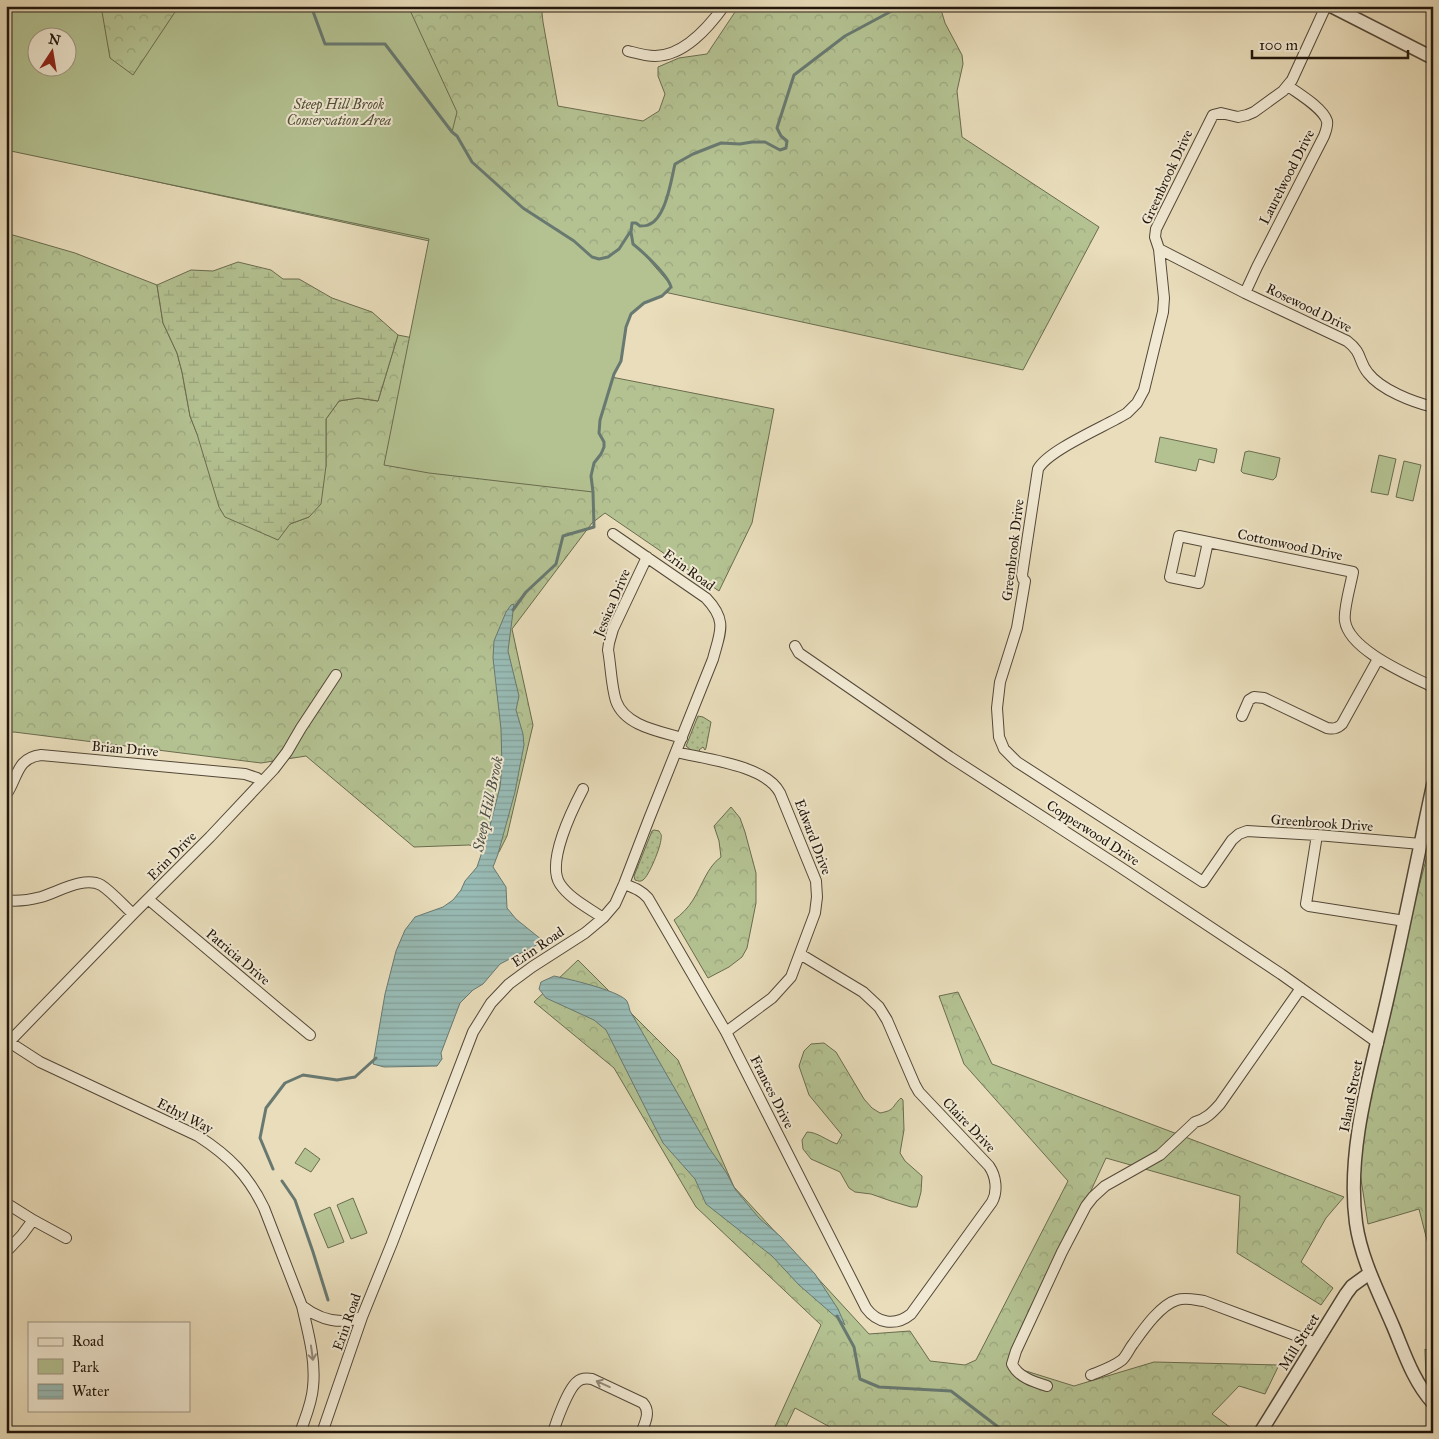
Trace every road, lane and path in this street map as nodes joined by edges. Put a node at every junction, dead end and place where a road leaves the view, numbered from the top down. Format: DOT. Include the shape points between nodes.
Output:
graph roads {
  1 [pos="724,6"];
  2 [pos="1326,6"];
  3 [pos="1331,6"];
  4 [pos="628,51"];
  5 [pos="1433,58"];
  6 [pos="1288,86"];
  7 [pos="1159,249"];
  8 [pos="1245,293"];
  9 [pos="1433,407"];
  10 [pos="613,534"];
  11 [pos="1208,542"];
  12 [pos="647,557"];
  13 [pos="795,646"];
  14 [pos="1378,659"];
  15 [pos="336,675"];
  16 [pos="1433,687"];
  17 [pos="1242,716"];
  18 [pos="682,738"];
  19 [pos="676,752"];
  20 [pos="261,782"];
  21 [pos="1433,785"];
  22 [pos="583,789"];
  23 [pos="6,795"];
  24 [pos="1317,835"];
  25 [pos="1421,844"];
  26 [pos="624,884"];
  27 [pos="6,900"];
  28 [pos="148,900"];
  29 [pos="133,914"];
  30 [pos="603,918"];
  31 [pos="1405,921"];
  32 [pos="800,954"];
  33 [pos="1301,988"];
  34 [pos="726,1032"];
  35 [pos="310,1034"];
  36 [pos="8,1041"];
  37 [pos="1378,1043"];
  38 [pos="6,1203"];
  39 [pos="33,1220"];
  40 [pos="66,1238"];
  41 [pos="6,1252"];
  42 [pos="1370,1273"];
  43 [pos="302,1306"];
  44 [pos="362,1316"];
  45 [pos="883,1321"];
  46 [pos="1316,1343"];
  47 [pos="1090,1375"];
  48 [pos="1047,1386"];
  49 [pos="1433,1402"];
  50 [pos="300,1433"];
  51 [pos="322,1433"];
  52 [pos="553,1433"];
  53 [pos="641,1433"];
  54 [pos="1260,1433"];
  1 -- 4 [label="street" via="688,45 667,55"];
  2 -- 6 [label="street, Greenbrook Drive"];
  3 -- 5 [label="street"];
  6 -- 7 [label="street, Greenbrook Drive" via="1247,115 1213,115 1156,229"];
  6 -- 8 [label="street, Laurelwood Drive" via="1321,111 1327,126"];
  7 -- 8 [label="street, Rosewood Drive"];
  7 -- 24 [label="street, Greenbrook Drive" via="1163,312 1141,397 1127,412 1061,449 1038,469 1018,628 998,692 999,737 1004,749 1017,762 1204,882 1239,834"];
  8 -- 9 [label="street, Rosewood Drive" via="1348,341 1356,348 1367,372 1374,379 1389,389"];
  10 -- 12 [label="street, Erin Road"];
  11 -- 11 [label="street, Cottonwood Drive" via="1179,536 1170,577 1199,583"];
  11 -- 14 [label="street, Cottonwood Drive" via="1353,572 1344,619 1346,627 1351,636"];
  12 -- 18 [label="street, Erin Road" via="706,598 720,616 720,632 713,659"];
  12 -- 18 [label="street, Jessica Drive" via="609,643 615,695 622,711 633,721"];
  13 -- 33 [label="street, Copperwood Drive" via="800,653 918,736"];
  14 -- 16 [label="street, Cottonwood Drive"];
  14 -- 17 [label="street" via="1340,727 1327,728 1259,697 1249,700"];
  15 -- 20 [label="street, Erin Drive" via="287,752"];
  18 -- 19 [label="street, Erin Road"];
  19 -- 26 [label="street, Erin Road"];
  19 -- 32 [label="street, Edward Drive" via="746,769 768,779 779,789 817,887 814,913"];
  20 -- 23 [label="street, Brian Drive" via="245,774 40,755 22,763"];
  20 -- 28 [label="street, Erin Drive"];
  21 -- 25 [label="street, Island Street"];
  22 -- 30 [label="street" via="570,815 555,863 556,873 564,890"];
  24 -- 25 [label="street, Greenbrook Drive"];
  24 -- 31 [label="street" via="1306,904"];
  25 -- 31 [label="street, Island Street"];
  26 -- 30 [label="street, Erin Road" via="615,904"];
  26 -- 34 [label="street, Frances Drive" via="643,892 648,898"];
  27 -- 29 [label="street" via="26,900 76,884 93,883 100,885"];
  28 -- 29 [label="street, Erin Drive"];
  28 -- 35 [label="street, Patricia Drive"];
  29 -- 36 [label="street, Erin Drive"];
  30 -- 44 [label="street, Erin Road" via="509,984 480,1018"];
  31 -- 37 [label="street, Island Street"];
  32 -- 34 [label="street, Edward Drive" via="780,990"];
  32 -- 45 [label="street, Claire Drive" via="863,992 879,1007 919,1092 993,1172 994,1198 911,1314 897,1322"];
  33 -- 37 [label="street, Copperwood Drive"];
  33 -- 48 [label="street" via="1211,1114 1195,1122 1160,1155 1105,1186 1086,1206 1012,1364 1014,1370"];
  34 -- 45 [label="street, Frances Drive" via="866,1308"];
  36 -- 43 [label="street, Ethyl Way" via="40,1062 198,1136 228,1157 258,1195"];
  37 -- 42 [label="street, Island Street" via="1367,1089 1354,1186 1356,1224"];
  38 -- 39 [label="street"];
  39 -- 40 [label="street"];
  39 -- 41 [label="street"];
  42 -- 46 [label="street, Mill Street" via="1352,1286"];
  42 -- 49 [label="street, Island Street" via="1412,1372"];
  43 -- 44 [label="street" via="328,1319 343,1321"];
  43 -- 50 [label="street, Ethyl Way, one-way" via="314,1374 311,1402"];
  44 -- 51 [label="street, Erin Road"];
  46 -- 47 [label="street" via="1189,1298 1168,1304 1122,1360"];
  46 -- 54 [label="street, Mill Street"];
  53 -- 52 [label="street, one-way" via="648,1413 643,1404 586,1378 572,1387"];
}
